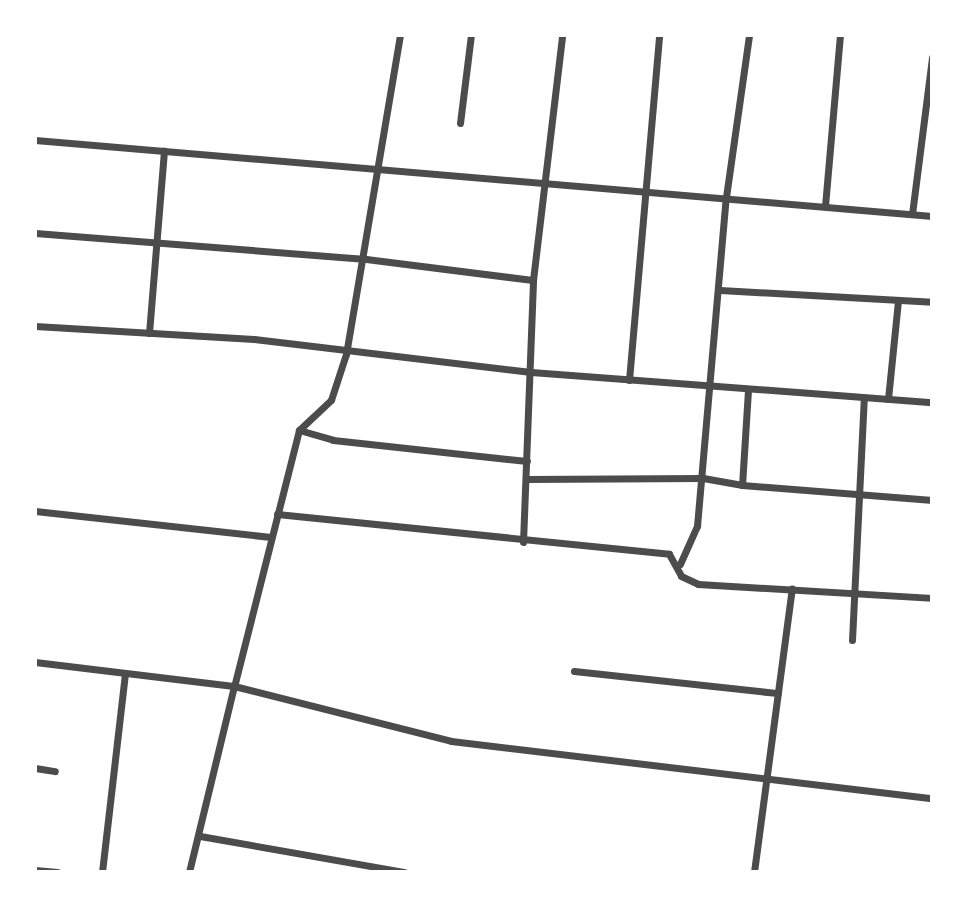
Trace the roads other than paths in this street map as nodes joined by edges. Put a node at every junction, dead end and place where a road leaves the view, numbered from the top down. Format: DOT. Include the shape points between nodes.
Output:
graph roads {
  1 [pos="400,35"];
  2 [pos="471,35"];
  3 [pos="562,35"];
  4 [pos="659,35"];
  5 [pos="749,35"];
  6 [pos="840,35"];
  7 [pos="932,57"];
  8 [pos="930,88"];
  9 [pos="460,123"];
  10 [pos="35,140"];
  11 [pos="164,151"];
  12 [pos="381,170"];
  13 [pos="542,187"];
  14 [pos="646,190"];
  15 [pos="726,197"];
  16 [pos="825,206"];
  17 [pos="912,214"];
  18 [pos="932,216"];
  19 [pos="35,233"];
  20 [pos="156,242"];
  21 [pos="366,258"];
  22 [pos="533,280"];
  23 [pos="720,290"];
  24 [pos="898,301"];
  25 [pos="932,302"];
  26 [pos="35,326"];
  27 [pos="149,333"];
  28 [pos="346,354"];
  29 [pos="531,372"];
  30 [pos="629,380"];
  31 [pos="714,388"];
  32 [pos="748,390"];
  33 [pos="864,398"];
  34 [pos="888,399"];
  35 [pos="932,402"];
  36 [pos="299,430"];
  37 [pos="527,461"];
  38 [pos="703,478"];
  39 [pos="526,479"];
  40 [pos="742,485"];
  41 [pos="860,494"];
  42 [pos="932,500"];
  43 [pos="35,511"];
  44 [pos="277,514"];
  45 [pos="271,537"];
  46 [pos="523,542"];
  47 [pos="680,564"];
  48 [pos="792,589"];
  49 [pos="855,591"];
  50 [pos="932,598"];
  51 [pos="852,640"];
  52 [pos="35,662"];
  53 [pos="574,671"];
  54 [pos="125,673"];
  55 [pos="234,686"];
  56 [pos="778,693"];
  57 [pos="35,768"];
  58 [pos="55,771"];
  59 [pos="767,782"];
  60 [pos="932,799"];
  61 [pos="201,836"];
  62 [pos="35,870"];
  63 [pos="57,872"];
  64 [pos="102,872"];
  65 [pos="189,872"];
  66 [pos="405,872"];
  67 [pos="754,872"];
  1 -- 12 [label="street"];
  2 -- 9 [label="street"];
  3 -- 13 [label="street"];
  4 -- 14 [label="street"];
  5 -- 15 [label="street"];
  6 -- 16 [label="street"];
  7 -- 8 [label="street"];
  8 -- 17 [label="street"];
  10 -- 11 [label="street"];
  11 -- 12 [label="street"];
  11 -- 20 [label="street"];
  12 -- 13 [label="street"];
  12 -- 21 [label="street"];
  13 -- 14 [label="street"];
  13 -- 22 [label="street"];
  14 -- 15 [label="street"];
  14 -- 30 [label="street"];
  15 -- 16 [label="street"];
  15 -- 23 [label="street"];
  16 -- 17 [label="street"];
  17 -- 18 [label="street"];
  19 -- 20 [label="street"];
  20 -- 21 [label="street"];
  20 -- 27 [label="street"];
  21 -- 22 [label="street"];
  21 -- 28 [label="street"];
  22 -- 29 [label="street"];
  23 -- 24 [label="street"];
  23 -- 31 [label="street"];
  24 -- 25 [label="street"];
  24 -- 34 [label="street"];
  26 -- 27 [label="street"];
  27 -- 28 [label="street" via="254,338"];
  28 -- 29 [label="street"];
  28 -- 36 [label="street" via="331,400"];
  29 -- 30 [label="street"];
  29 -- 37 [label="street"];
  30 -- 31 [label="street"];
  31 -- 32 [label="street"];
  31 -- 38 [label="street"];
  32 -- 33 [label="street"];
  32 -- 40 [label="street"];
  33 -- 34 [label="street"];
  33 -- 41 [label="street"];
  34 -- 35 [label="street"];
  36 -- 37 [label="street" via="333,440"];
  36 -- 44 [label="street"];
  37 -- 39 [label="street"];
  38 -- 39 [label="street"];
  38 -- 40 [label="street"];
  38 -- 47 [label="street" via="695,540"];
  39 -- 46 [label="street"];
  40 -- 41 [label="street"];
  41 -- 42 [label="street"];
  41 -- 49 [label="street"];
  43 -- 45 [label="street"];
  44 -- 45 [label="street"];
  44 -- 46 [label="street"];
  45 -- 55 [label="street"];
  46 -- 47 [label="street" via="669,554"];
  47 -- 48 [label="street" via="688,583"];
  48 -- 49 [label="street"];
  48 -- 56 [label="street"];
  49 -- 50 [label="street"];
  49 -- 51 [label="street"];
  52 -- 54 [label="street"];
  53 -- 56 [label="street"];
  54 -- 55 [label="street"];
  54 -- 64 [label="street"];
  55 -- 59 [label="street" via="451,741"];
  55 -- 61 [label="street"];
  56 -- 59 [label="street"];
  57 -- 58 [label="street"];
  59 -- 60 [label="street"];
  59 -- 67 [label="street"];
  61 -- 65 [label="street"];
  61 -- 66 [label="street"];
  62 -- 63 [label="street"];
}
